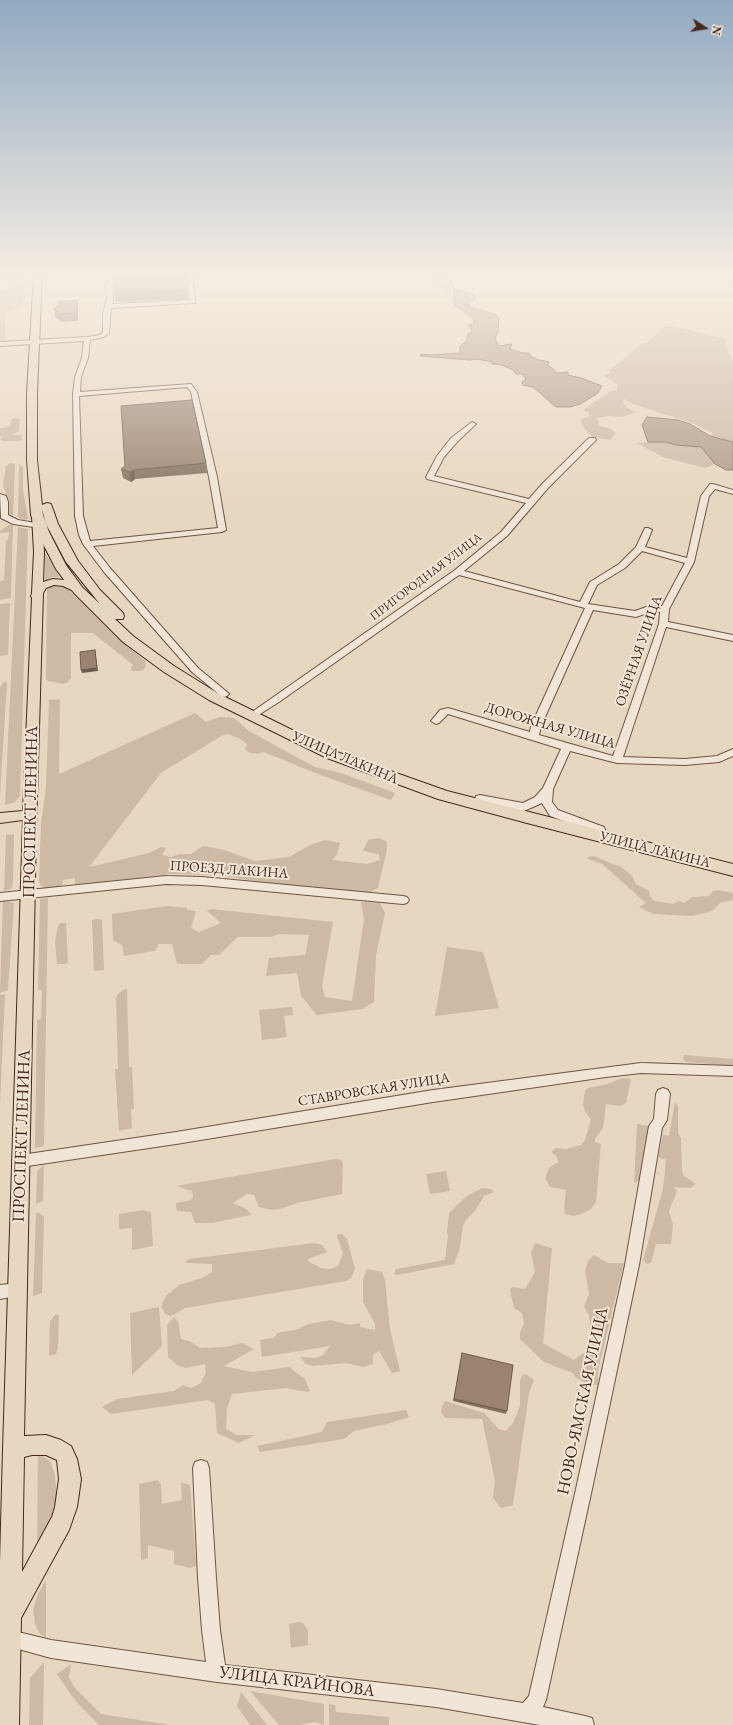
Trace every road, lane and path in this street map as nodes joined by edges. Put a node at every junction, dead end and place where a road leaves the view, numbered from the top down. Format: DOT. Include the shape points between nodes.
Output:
graph roads {
  1 [pos="37,354"];
  2 [pos="39,354"];
  3 [pos="85,354"];
  4 [pos="76,394"];
  5 [pos="472,424"];
  6 [pos="592,440"];
  7 [pos="43,451"];
  8 [pos="43,465"];
  9 [pos="733,492"];
  10 [pos="0,496"];
  11 [pos="531,502"];
  12 [pos="42,523"];
  13 [pos="648,530"];
  14 [pos="87,544"];
  15 [pos="42,548"];
  16 [pos="640,548"];
  17 [pos="65,549"];
  18 [pos="690,562"];
  19 [pos="458,572"];
  20 [pos="78,590"];
  21 [pos="36,596"];
  22 [pos="586,607"];
  23 [pos="665,609"];
  24 [pos="664,624"];
  25 [pos="733,638"];
  26 [pos="224,694"];
  27 [pos="256,712"];
  28 [pos="436,721"];
  29 [pos="534,737"];
  30 [pos="567,747"];
  31 [pos="733,752"];
  32 [pos="617,760"];
  33 [pos="548,788"];
  34 [pos="480,799"];
  35 [pos="30,815"];
  36 [pos="0,818"];
  37 [pos="600,830"];
  38 [pos="733,863"];
  39 [pos="733,870"];
  40 [pos="29,893"];
  41 [pos="0,897"];
  42 [pos="403,900"];
  43 [pos="733,1071"];
  44 [pos="663,1094"];
  45 [pos="21,1161"];
  46 [pos="9,1291"];
  47 [pos="13,1449"];
  48 [pos="200,1468"];
  49 [pos="11,1614"];
  50 [pos="10,1639"];
  51 [pos="217,1673"];
  52 [pos="527,1713"];
  53 [pos="5,1723"];
  54 [pos="585,1725"];
  1 -- 12 [label="highway" via="32,393 32,460"];
  2 -- 7 [label="highway"];
  3 -- 4 [label="street"];
  4 -- 14 [label="street" via="80,525"];
  4 -- 14 [label="street" via="189,385 194,392 222,530"];
  5 -- 11 [label="street" via="441,456 430,477"];
  6 -- 11 [label="street, ПРИГОРОДНАЯ УЛИЦА"];
  8 -- 12 [label="highway"];
  9 -- 18 [label="street, ОЗЁРНАЯ УЛИЦА" via="713,486 705,496"];
  10 -- 12 [label="street" via="4,502 4,516 16,522"];
  11 -- 19 [label="street, ПРИГОРОДНАЯ УЛИЦА" via="504,534"];
  12 -- 15 [label="highway, УЛИЦА ЛАКИНА"];
  12 -- 17 [label="highway, УЛИЦА ЛАКИНА" via="52,524"];
  13 -- 16 [label="street"];
  14 -- 26 [label="street" via="106,570 195,670"];
  15 -- 17 [label="main road" via="56,545"];
  15 -- 20 [label="highway, УЛИЦА ЛАКИНА"];
  15 -- 21 [label="main road, ПРОСПЕКТ ЛЕНИНА"];
  16 -- 18 [label="street"];
  16 -- 22 [label="street" via="622,566 593,584"];
  17 -- 26 [label="highway, УЛИЦА ЛАКИНА" via="96,593 131,630 189,673"];
  18 -- 23 [label="street, ОЗЁРНАЯ УЛИЦА"];
  19 -- 22 [label="street"];
  19 -- 27 [label="street, ПРИГОРОДНАЯ УЛИЦА"];
  20 -- 21 [label="main road" via="65,583 53,582 42,586"];
  20 -- 39 [label="highway, УЛИЦА ЛАКИНА" via="128,639 169,669 233,707 332,755 442,795"];
  21 -- 35 [label="main road, ПРОСПЕКТ ЛЕНИНА"];
  22 -- 23 [label="street" via="636,614 649,609"];
  22 -- 29 [label="street" via="536,726"];
  23 -- 24 [label="street, ОЗЁРНАЯ УЛИЦА"];
  24 -- 25 [label="street"];
  24 -- 32 [label="street, ОЗЁРНАЯ УЛИЦА"];
  26 -- 27 [label="highway, УЛИЦА ЛАКИНА"];
  27 -- 34 [label="highway, УЛИЦА ЛАКИНА" via="354,756"];
  28 -- 29 [label="street, ДОРОЖНАЯ УЛИЦА" via="443,712 448,711"];
  29 -- 30 [label="street, ДОРОЖНАЯ УЛИЦА"];
  30 -- 32 [label="street, ДОРОЖНАЯ УЛИЦА"];
  30 -- 33 [label="street"];
  31 -- 32 [label="street, ДОРОЖНАЯ УЛИЦА" via="719,759 685,762"];
  33 -- 34 [label="street" via="539,800 524,807"];
  33 -- 37 [label="street" via="547,802 554,813"];
  34 -- 37 [label="highway, УЛИЦА ЛАКИНА"];
  35 -- 36 [label="main road"];
  35 -- 40 [label="main road, ПРОСПЕКТ ЛЕНИНА"];
  37 -- 38 [label="highway, УЛИЦА ЛАКИНА"];
  40 -- 41 [label="street, ПРОЕЗД ЛАКИНА"];
  40 -- 42 [label="street, ПРОЕЗД ЛАКИНА" via="147,881 202,880"];
  40 -- 45 [label="main road, ПРОСПЕКТ ЛЕНИНА"];
  43 -- 45 [label="street, СТАВРОВСКАЯ УЛИЦА" via="641,1068 606,1072 433,1096"];
  44 -- 52 [label="street, НОВО-ЯМСКАЯ УЛИЦА" via="632,1265 581,1504 537,1700"];
  45 -- 46 [label="main road, ПРОСПЕКТ ЛЕНИНА"];
  46 -- 47 [label="main road, ПРОСПЕКТ ЛЕНИНА"];
  47 -- 49 [label="main road, ПРОСПЕКТ ЛЕНИНА"];
  47 -- 49 [label="main road" via="40,1444 54,1447 67,1459 70,1479 61,1522"];
  48 -- 51 [label="street"];
  49 -- 50 [label="main road, ПРОСПЕКТ ЛЕНИНА"];
  50 -- 51 [label="street, УЛИЦА КРАЙНОВА" via="51,1649"];
  50 -- 53 [label="main road, ПРОСПЕКТ ЛЕНИНА"];
  51 -- 52 [label="street, УЛИЦА КРАЙНОВА" via="436,1698"];
  52 -- 54 [label="street, УЛИЦА КРАЙНОВА"];
}
